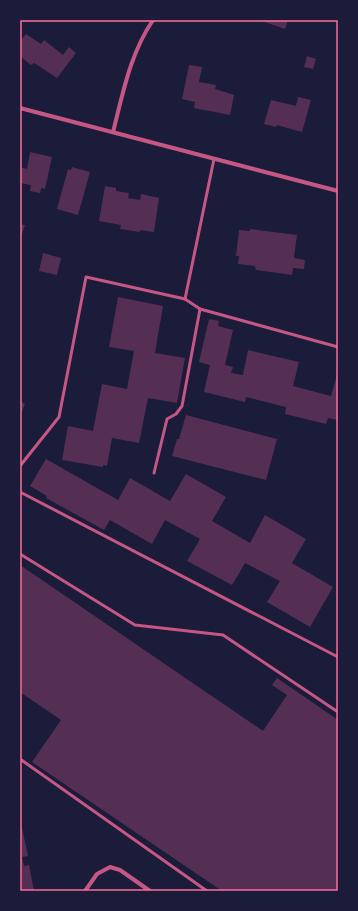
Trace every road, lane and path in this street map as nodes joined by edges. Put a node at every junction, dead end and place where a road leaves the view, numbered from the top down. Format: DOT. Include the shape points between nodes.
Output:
graph roads {
  1 [pos="154,20"];
  2 [pos="20,108"];
  3 [pos="113,132"];
  4 [pos="214,159"];
  5 [pos="338,191"];
  6 [pos="185,299"];
  7 [pos="200,309"];
  8 [pos="338,347"];
  9 [pos="20,466"];
  10 [pos="154,473"];
  11 [pos="20,492"];
  12 [pos="20,554"];
  13 [pos="338,657"];
  14 [pos="338,712"];
  15 [pos="20,759"];
  16 [pos="85,891"];
  17 [pos="150,891"];
  18 [pos="206,891"];
  1 -- 3 [label="street" via="142,37 128,72"];
  2 -- 3 [label="street"];
  3 -- 4 [label="street"];
  4 -- 5 [label="street"];
  4 -- 6 [label="lane"];
  6 -- 7 [label="lane"];
  6 -- 9 [label="lane" via="86,277 59,417"];
  7 -- 8 [label="lane"];
  7 -- 10 [label="lane" via="182,406 176,414 167,419"];
  11 -- 13 [label="lane"];
  12 -- 14 [label="lane" via="135,625 223,635"];
  15 -- 18 [label="lane"];
  16 -- 17 [label="street" via="97,874 110,867 120,870"];
}
